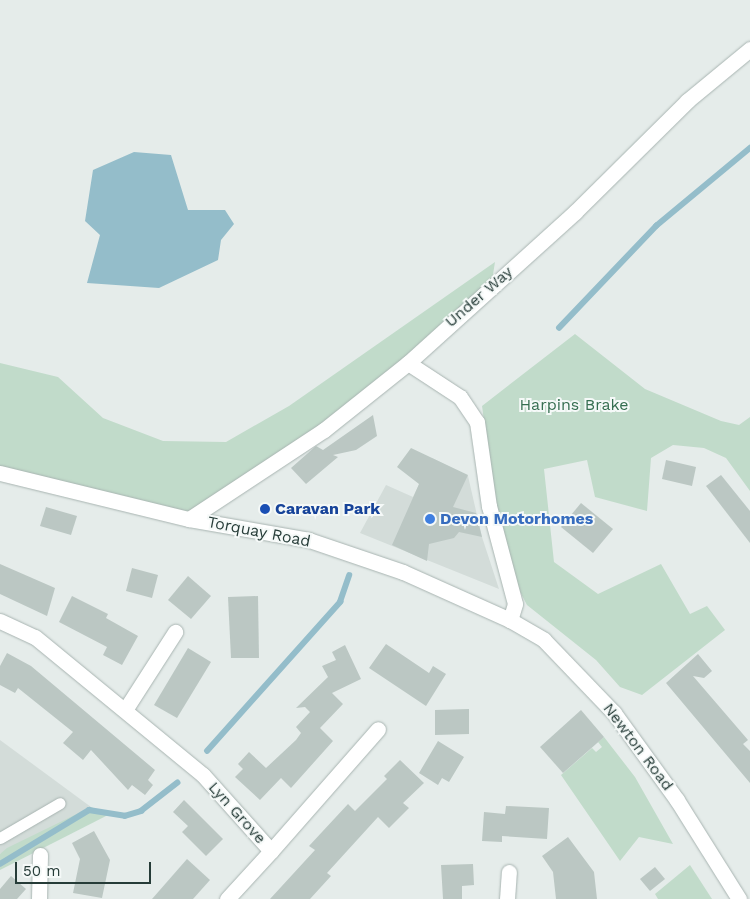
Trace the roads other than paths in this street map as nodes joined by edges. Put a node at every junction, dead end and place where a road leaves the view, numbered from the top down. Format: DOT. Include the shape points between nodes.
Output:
graph roads {
  1 [pos="750,49"];
  2 [pos="408,362"];
  3 [pos="0,473"];
  4 [pos="188,519"];
  5 [pos="510,620"];
  6 [pos="0,621"];
  7 [pos="175,632"];
  8 [pos="125,710"];
  9 [pos="378,729"];
  10 [pos="60,803"];
  11 [pos="0,838"];
  12 [pos="271,851"];
  13 [pos="40,855"];
  14 [pos="509,872"];
  15 [pos="39,899"];
  16 [pos="227,899"];
  17 [pos="507,899"];
  18 [pos="739,899"];
  1 -- 2 [label="street, Under Way" via="687,101 575,212"];
  2 -- 4 [label="street, Under Way" via="324,430"];
  2 -- 5 [label="street" via="460,397 477,422 489,506 515,604"];
  3 -- 4 [label="street, Torquay Road"];
  4 -- 5 [label="street, Torquay Road" via="317,543 403,572"];
  5 -- 18 [label="street, Newton Road" via="544,640 614,713 677,800"];
  6 -- 8 [label="street, Lyn Grove" via="35,637"];
  7 -- 8 [label="street"];
  8 -- 12 [label="street, Lyn Grove" via="203,775"];
  9 -- 12 [label="street, Lyn Grove"];
  10 -- 11 [label="lane"];
  12 -- 16 [label="street"];
  13 -- 15 [label="street"];
  14 -- 17 [label="street"];
}
